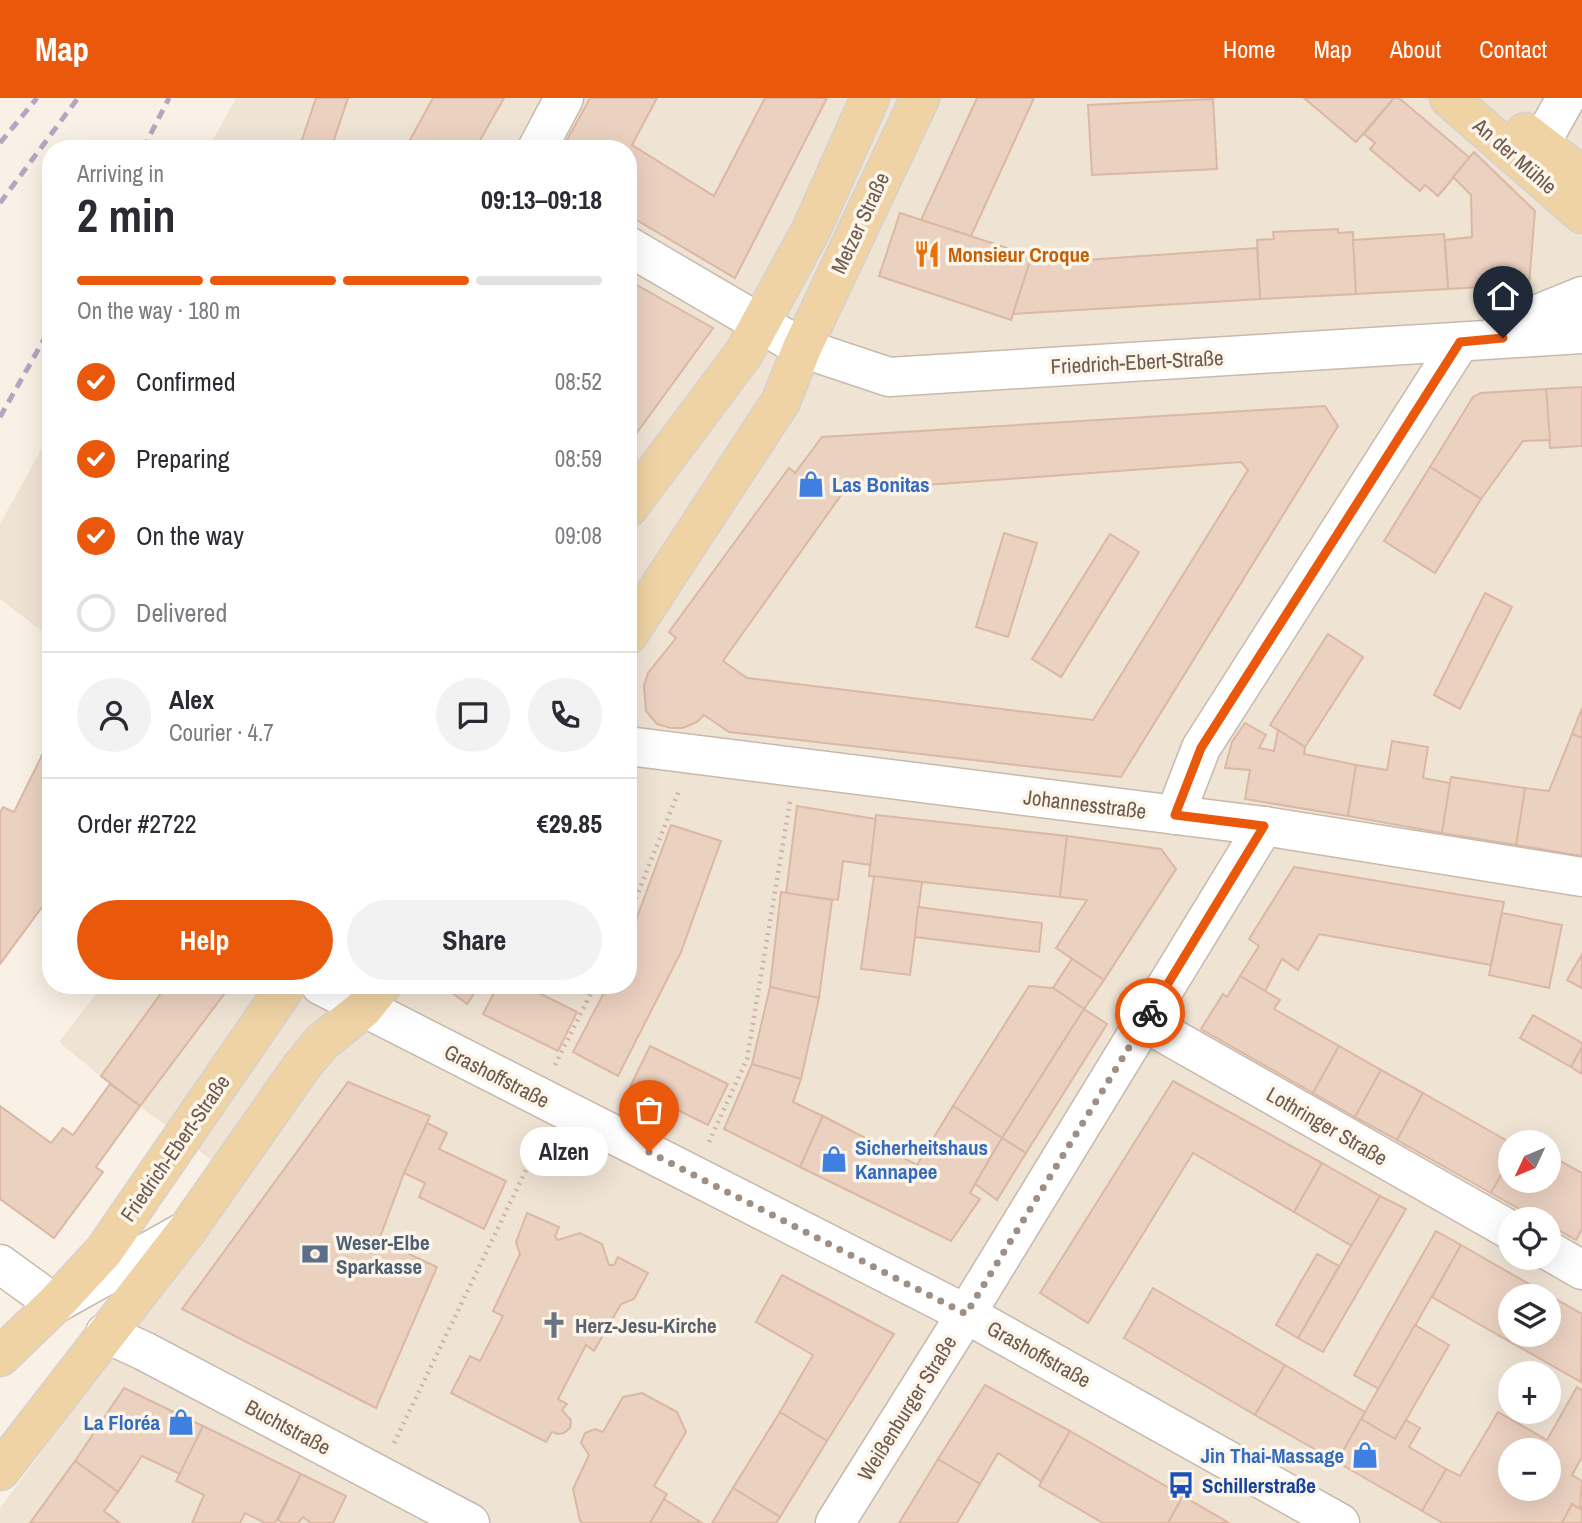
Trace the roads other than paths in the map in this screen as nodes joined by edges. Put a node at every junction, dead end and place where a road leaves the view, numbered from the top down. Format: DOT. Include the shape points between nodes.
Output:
graph roads {
  1 [pos="564,98"];
  2 [pos="870,98"];
  3 [pos="920,98"];
  4 [pos="1449,98"];
  5 [pos="1486,98"];
  6 [pos="1566,98"];
  7 [pos="542,140"];
  8 [pos="1534,155"];
  9 [pos="1582,176"];
  10 [pos="1582,214"];
  11 [pos="637,252"];
  12 [pos="1582,296"];
  13 [pos="760,323"];
  14 [pos="1582,334"];
  15 [pos="1468,341"];
  16 [pos="802,348"];
  17 [pos="637,496"];
  18 [pos="637,621"];
  19 [pos="637,747"];
  20 [pos="1175,815"];
  21 [pos="1264,826"];
  22 [pos="1582,877"];
  23 [pos="281,994"];
  24 [pos="372,997"];
  25 [pos="1144,1022"];
  26 [pos="1498,1223"];
  27 [pos="187,1230"];
  28 [pos="1561,1258"];
  29 [pos="0,1264"];
  30 [pos="1582,1270"];
  31 [pos="55,1304"];
  32 [pos="966,1314"];
  33 [pos="105,1333"];
  34 [pos="0,1357"];
  35 [pos="0,1471"];
  36 [pos="446,1518"];
  37 [pos="835,1523"];
  38 [pos="1340,1523"];
  1 -- 7 [label="street"];
  2 -- 13 [label="main road, Metzer Straße" via="811,230"];
  3 -- 16 [label="main road, Metzer Straße"];
  4 -- 8 [label="main road, An der Mühle"];
  5 -- 8 [label="main road, An der Mühle"];
  6 -- 8 [label="street"];
  8 -- 9 [label="main road, An der Mühle"];
  8 -- 10 [label="main road, An der Mühle"];
  11 -- 13 [label="street, Friedrich-Ebert-Straße"];
  12 -- 15 [label="street, Friedrich-Ebert-Straße"];
  13 -- 16 [label="street, Friedrich-Ebert-Straße"];
  13 -- 17 [label="main road" via="744,353"];
  14 -- 15 [label="street, Friedrich-Ebert-Straße"];
  15 -- 16 [label="street, Friedrich-Ebert-Straße" via="889,377"];
  15 -- 20 [label="street" via="1201,748"];
  16 -- 18 [label="main road" via="781,401"];
  19 -- 20 [label="street, Johannesstraße"];
  20 -- 21 [label="street, Johannesstraße"];
  21 -- 22 [label="street, Johannesstraße"];
  21 -- 25 [label="street, Weißenburger Straße"];
  23 -- 31 [label="main road, Friedrich-Ebert-Straße" via="104,1251"];
  24 -- 27 [label="main road, Friedrich-Ebert-Straße" via="302,1066"];
  24 -- 32 [label="street, Grashoffstraße" via="548,1102"];
  25 -- 26 [label="street, Lothringer Straße"];
  25 -- 32 [label="street, Weißenburger Straße"];
  27 -- 31 [label="street, Friedrich-Ebert-Straße"];
  27 -- 33 [label="main road, Friedrich-Ebert-Straße"];
  28 -- 30 [label="street"];
  29 -- 31 [label="street"];
  31 -- 33 [label="main road"];
  31 -- 34 [label="main road, Friedrich-Ebert-Straße"];
  32 -- 37 [label="street, Weißenburger Straße"];
  32 -- 38 [label="street, Grashoffstraße"];
  33 -- 35 [label="main road, Friedrich-Ebert-Straße"];
  33 -- 36 [label="street, Buchtstraße" via="378,1475"];
}
